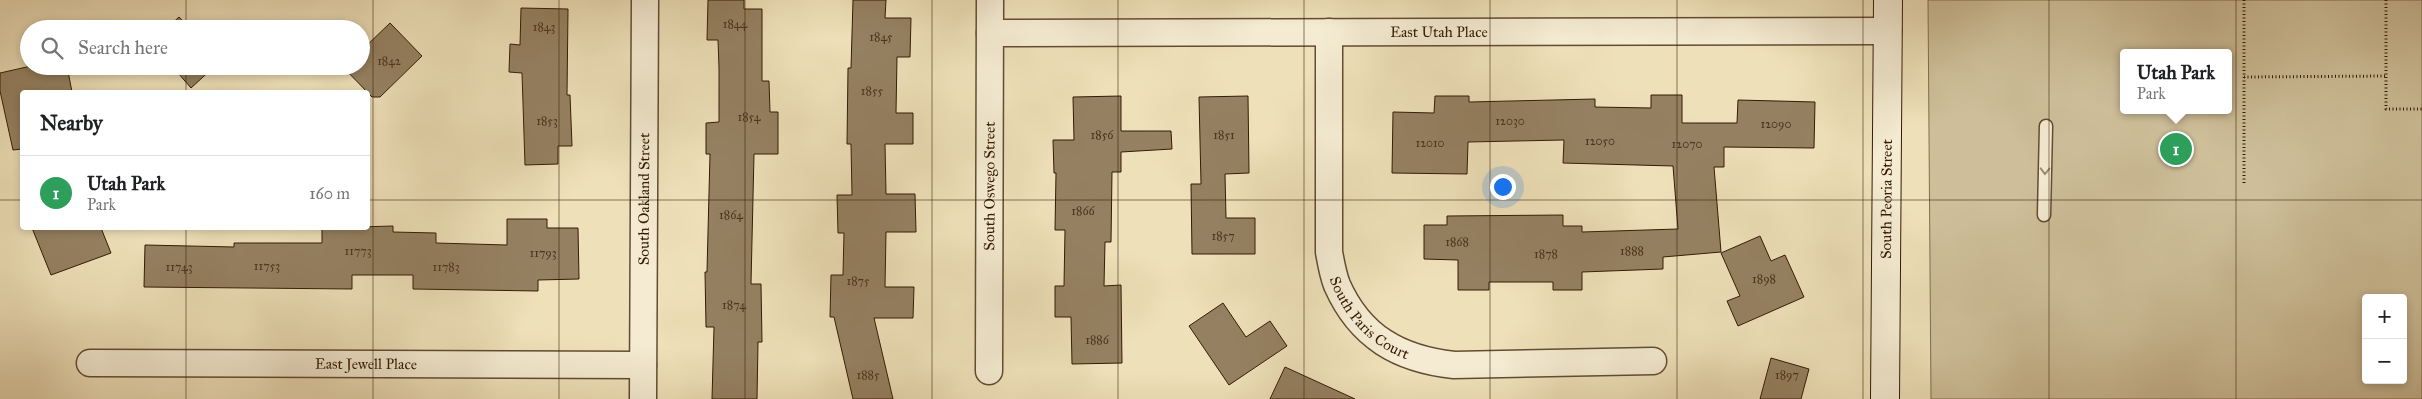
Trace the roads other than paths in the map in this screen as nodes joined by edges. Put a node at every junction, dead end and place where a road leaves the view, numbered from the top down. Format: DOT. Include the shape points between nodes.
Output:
graph roads {
  1 [pos="645,0"];
  2 [pos="990,0"];
  3 [pos="1888,0"];
  4 [pos="1888,31"];
  5 [pos="1329,32"];
  6 [pos="990,33"];
  7 [pos="2046,126"];
  8 [pos="2044,215"];
  9 [pos="1653,361"];
  10 [pos="90,363"];
  11 [pos="643,365"];
  12 [pos="989,371"];
  13 [pos="643,399"];
  14 [pos="1885,399"];
  1 -- 11 [label="street, South Oakland Street"];
  2 -- 6 [label="street, South Oswego Street"];
  3 -- 4 [label="main road, South Peoria Street"];
  4 -- 5 [label="street, East Utah Place"];
  4 -- 14 [label="main road, South Peoria Street"];
  5 -- 6 [label="street, East Utah Place"];
  5 -- 9 [label="street, South Paris Court" via="1328,252 1340,291 1352,313 1374,336 1396,351 1427,362 1454,365"];
  6 -- 12 [label="street, South Oswego Street"];
  7 -- 8 [label="lane, one-way"];
  10 -- 11 [label="street, East Jewell Place"];
  11 -- 13 [label="street, South Oakland Street"];
}
